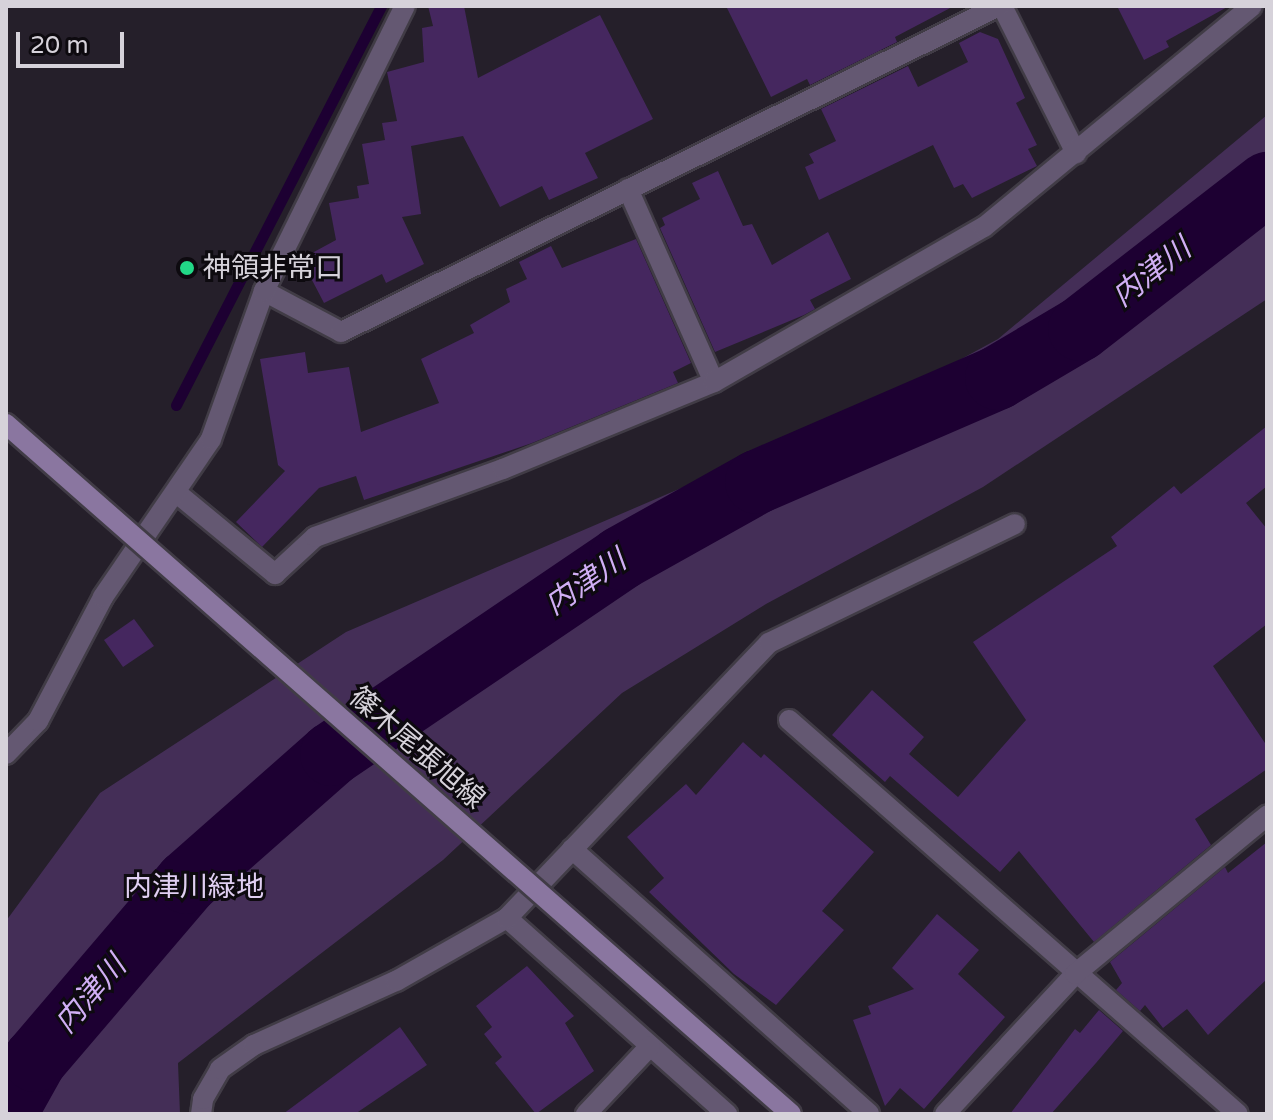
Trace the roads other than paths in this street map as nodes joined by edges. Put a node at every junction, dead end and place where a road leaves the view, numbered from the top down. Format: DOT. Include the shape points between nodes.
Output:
graph roads {
  1 [pos="405,6"];
  2 [pos="1001,6"];
  3 [pos="1252,6"];
  4 [pos="1076,153"];
  5 [pos="628,189"];
  6 [pos="264,291"];
  7 [pos="714,382"];
  8 [pos="6,424"];
  9 [pos="178,494"];
  10 [pos="1015,524"];
  11 [pos="789,720"];
  12 [pos="6,754"];
  13 [pos="1267,816"];
  14 [pos="572,849"];
  15 [pos="507,918"];
  16 [pos="1075,974"];
  17 [pos="650,1046"];
  18 [pos="201,1114"];
  19 [pos="586,1114"];
  20 [pos="727,1114"];
  21 [pos="791,1114"];
  22 [pos="869,1114"];
  23 [pos="945,1114"];
  24 [pos="1238,1114"];
  1 -- 6 [label="street"];
  2 -- 4 [label="street"];
  2 -- 5 [label="street"];
  3 -- 4 [label="street"];
  4 -- 7 [label="street" via="984,227"];
  5 -- 6 [label="street" via="341,332"];
  5 -- 7 [label="street"];
  6 -- 9 [label="street" via="211,439"];
  7 -- 9 [label="street" via="503,469 315,537 275,574"];
  8 -- 21 [label="main road, 篠木尾張旭線, bridge"];
  9 -- 12 [label="street" via="103,597 38,721"];
  10 -- 14 [label="street" via="769,643"];
  11 -- 16 [label="street"];
  13 -- 16 [label="street"];
  14 -- 15 [label="street"];
  14 -- 22 [label="street"];
  15 -- 17 [label="street"];
  15 -- 18 [label="street" via="396,981 254,1045 220,1069"];
  16 -- 23 [label="street"];
  16 -- 24 [label="street"];
  17 -- 19 [label="street"];
  17 -- 20 [label="street"];
}
